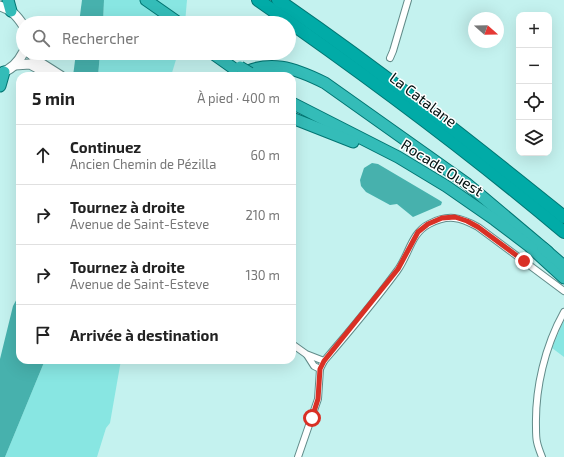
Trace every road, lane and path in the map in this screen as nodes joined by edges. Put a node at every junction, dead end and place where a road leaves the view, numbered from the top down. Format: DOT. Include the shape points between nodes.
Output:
graph roads {
  1 [pos="138,0"];
  2 [pos="146,0"];
  3 [pos="258,0"];
  4 [pos="278,0"];
  5 [pos="408,0"];
  6 [pos="5,6"];
  7 [pos="17,16"];
  8 [pos="161,16"];
  9 [pos="169,16"];
  10 [pos="281,16"];
  11 [pos="296,27"];
  12 [pos="390,58"];
  13 [pos="18,60"];
  14 [pos="25,60"];
  15 [pos="34,60"];
  16 [pos="36,60"];
  17 [pos="223,60"];
  18 [pos="228,60"];
  19 [pos="14,65"];
  20 [pos="48,72"];
  21 [pos="55,72"];
  22 [pos="242,72"];
  23 [pos="243,72"];
  24 [pos="246,72"];
  25 [pos="2,73"];
  26 [pos="0,86"];
  27 [pos="296,98"];
  28 [pos="296,105"];
  29 [pos="296,120"];
  30 [pos="564,217"];
  31 [pos="564,232"];
  32 [pos="548,252"];
  33 [pos="550,266"];
  34 [pos="564,266"];
  35 [pos="564,278"];
  36 [pos="564,291"];
  37 [pos="564,312"];
  38 [pos="296,347"];
  39 [pos="306,354"];
  40 [pos="324,361"];
  41 [pos="320,369"];
  42 [pos="298,457"];
  43 [pos="542,457"];
  1 -- 8 [label="highway"];
  2 -- 9 [label="highway"];
  3 -- 10 [label="highway, La Catalane"];
  4 -- 30 [label="highway, La Catalane" via="453,128"];
  5 -- 12 [label="street"];
  6 -- 7 [label="main road"];
  11 -- 31 [label="highway, La Catalane" via="386,91"];
  13 -- 19 [label="main road"];
  14 -- 19 [label="main road"];
  15 -- 20 [label="main road"];
  16 -- 21 [label="main road"];
  17 -- 22 [label="highway"];
  18 -- 23 [label="highway"];
  19 -- 25 [label="main road"];
  24 -- 32 [label="highway" via="259,67 276,66 296,70 325,83 466,183"];
  25 -- 26 [label="highway"];
  27 -- 32 [label="highway, Rocade Ouest" via="396,148 447,177"];
  28 -- 33 [label="highway, Rocade Ouest" via="398,157 446,186 528,245"];
  29 -- 33 [label="highway" via="380,152 411,168 450,192"];
  32 -- 34 [label="highway, Rocade Ouest"];
  33 -- 35 [label="highway, Rocade Ouest"];
  36 -- 40 [label="street" via="478,227 455,217 442,218 418,232 398,269"];
  37 -- 43 [label="street" via="556,325 542,370 536,417 537,442"];
  38 -- 39 [label="street"];
  39 -- 40 [label="street"];
  39 -- 41 [label="street" via="314,366"];
  40 -- 41 [label="street"];
  41 -- 42 [label="street" via="318,399"];
}
